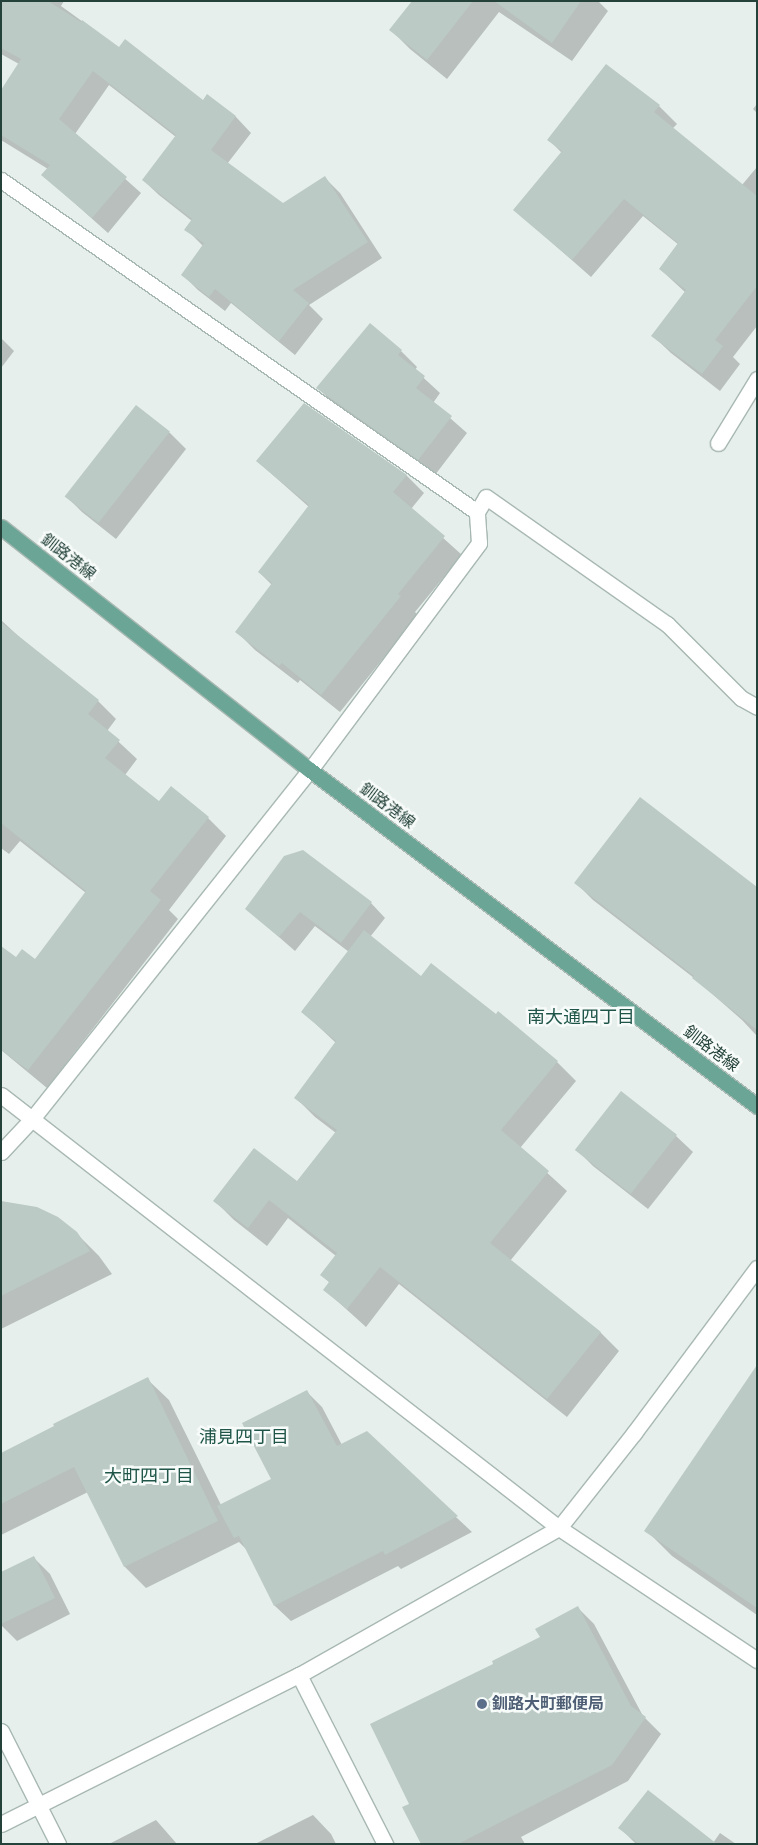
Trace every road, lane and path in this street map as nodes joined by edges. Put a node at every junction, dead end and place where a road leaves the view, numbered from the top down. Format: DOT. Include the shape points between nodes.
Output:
graph roads {
  1 [pos="1,180"];
  2 [pos="757,379"];
  3 [pos="718,443"];
  4 [pos="477,512"];
  5 [pos="1,527"];
  6 [pos="757,707"];
  7 [pos="310,770"];
  8 [pos="1,1095"];
  9 [pos="757,1106"];
  10 [pos="32,1119"];
  11 [pos="1,1152"];
  12 [pos="757,1268"];
  13 [pos="558,1528"];
  14 [pos="757,1660"];
  15 [pos="299,1675"];
  16 [pos="1,1731"];
  17 [pos="39,1806"];
  18 [pos="1,1824"];
  19 [pos="58,1844"];
  20 [pos="385,1844"];
  1 -- 4 [label="street"];
  2 -- 3 [label="street"];
  4 -- 6 [label="street" via="486,497 667,624 741,698"];
  4 -- 7 [label="street" via="479,543"];
  5 -- 7 [label="main road, 釧路港線"];
  7 -- 9 [label="main road, 釧路港線"];
  7 -- 10 [label="street"];
  8 -- 10 [label="street"];
  10 -- 11 [label="street"];
  10 -- 13 [label="street"];
  12 -- 13 [label="street" via="634,1433"];
  13 -- 14 [label="street"];
  13 -- 15 [label="street"];
  15 -- 17 [label="street"];
  15 -- 20 [label="street"];
  16 -- 17 [label="street"];
  17 -- 18 [label="street"];
  17 -- 19 [label="street"];
}
